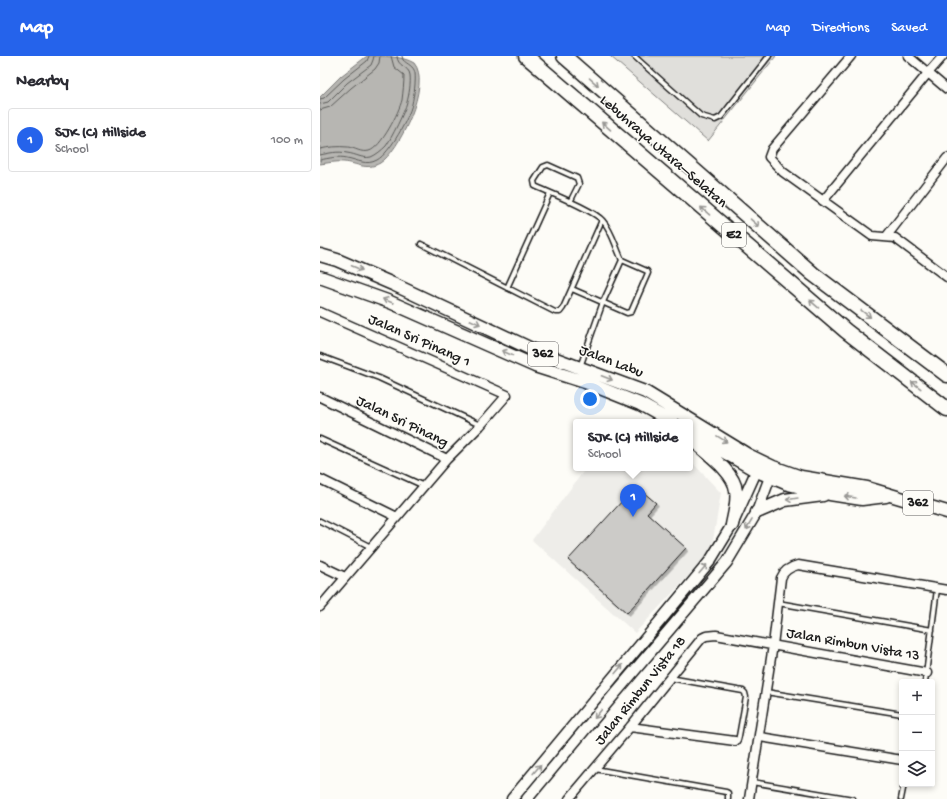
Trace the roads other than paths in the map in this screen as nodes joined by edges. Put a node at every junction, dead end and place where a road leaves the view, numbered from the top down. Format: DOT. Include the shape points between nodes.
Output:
graph roads {
  1 [pos="526,56"];
  2 [pos="564,56"];
  3 [pos="634,56"];
  4 [pos="768,56"];
  5 [pos="850,56"];
  6 [pos="908,56"];
  7 [pos="943,56"];
  8 [pos="928,73"];
  9 [pos="947,88"];
  10 [pos="947,158"];
  11 [pos="550,193"];
  12 [pos="823,201"];
  13 [pos="570,202"];
  14 [pos="602,220"];
  15 [pos="886,237"];
  16 [pos="421,244"];
  17 [pos="320,255"];
  18 [pos="622,260"];
  19 [pos="320,277"];
  20 [pos="947,277"];
  21 [pos="507,288"];
  22 [pos="572,289"];
  23 [pos="603,302"];
  24 [pos="320,312"];
  25 [pos="320,356"];
  26 [pos="580,367"];
  27 [pos="947,375"];
  28 [pos="320,397"];
  29 [pos="947,409"];
  30 [pos="667,419"];
  31 [pos="687,419"];
  32 [pos="693,423"];
  33 [pos="480,426"];
  34 [pos="693,433"];
  35 [pos="320,439"];
  36 [pos="693,441"];
  37 [pos="447,459"];
  38 [pos="759,466"];
  39 [pos="772,472"];
  40 [pos="320,479"];
  41 [pos="424,486"];
  42 [pos="830,494"];
  43 [pos="889,495"];
  44 [pos="757,512"];
  45 [pos="947,512"];
  46 [pos="397,517"];
  47 [pos="320,521"];
  48 [pos="732,525"];
  49 [pos="371,547"];
  50 [pos="320,565"];
  51 [pos="345,577"];
  52 [pos="937,589"];
  53 [pos="947,590"];
  54 [pos="778,603"];
  55 [pos="320,606"];
  56 [pos="932,630"];
  57 [pos="650,632"];
  58 [pos="661,640"];
  59 [pos="774,645"];
  60 [pos="927,673"];
  61 [pos="670,678"];
  62 [pos="926,679"];
  63 [pos="766,692"];
  64 [pos="899,714"];
  65 [pos="630,727"];
  66 [pos="760,737"];
  67 [pos="735,741"];
  68 [pos="899,760"];
  69 [pos="595,769"];
  70 [pos="752,782"];
  71 [pos="903,787"];
  72 [pos="512,799"];
  73 [pos="528,799"];
  74 [pos="569,799"];
  75 [pos="728,799"];
  76 [pos="750,799"];
  77 [pos="853,799"];
  78 [pos="901,799"];
  29 -- 1 [label="highway, Lebuhraya Utara–Selatan / E2, one-way" via="846,331"];
  2 -- 27 [label="highway, Lebuhraya Utara–Selatan / E2, one-way" via="813,274"];
  3 -- 4 [label="lane" via="701,116 715,120 721,117"];
  5 -- 12 [label="street" via="772,148 769,157 783,172"];
  6 -- 8 [label="street"];
  7 -- 8 [label="street"];
  8 -- 9 [label="street"];
  8 -- 12 [label="street"];
  10 -- 15 [label="street"];
  11 -- 13 [label="lane"];
  11 -- 13 [label="lane" via="535,186 534,183 543,167 548,164 579,181"];
  11 -- 21 [label="lane"];
  12 -- 15 [label="street" via="872,236"];
  13 -- 14 [label="lane"];
  14 -- 18 [label="lane"];
  14 -- 22 [label="lane"];
  15 -- 20 [label="street" via="895,238"];
  16 -- 21 [label="lane"];
  17 -- 26 [label="main road, Jalan Labu / 362, one-way" via="395,285 540,353"];
  18 -- 23 [label="lane"];
  18 -- 23 [label="lane" via="647,271 648,276 632,312 626,313"];
  30 -- 19 [label="main road, Jalan Labu / 362, one-way" via="640,404 535,366 390,302"];
  21 -- 22 [label="lane" via="554,312 560,312"];
  22 -- 23 [label="lane"];
  23 -- 26 [label="lane"];
  24 -- 33 [label="street, Jalan Sri Pinang 1" via="507,395"];
  25 -- 33 [label="lane" via="379,378"];
  26 -- 31 [label="main road, Jalan Labu / 362, one-way" via="645,392"];
  28 -- 37 [label="street, Jalan Sri Pinang"];
  32 -- 38 [label="main road, Jalan Labu / 362, one-way"];
  33 -- 37 [label="street"];
  34 -- 38 [label="main road, Jalan Labu / 362"];
  35 -- 41 [label="lane"];
  36 -- 48 [label="main road" via="727,471 734,482 737,499"];
  37 -- 41 [label="street, Jalan Sri Pinang"];
  38 -- 39 [label="main road, Jalan Labu / 362"];
  38 -- 48 [label="street"];
  39 -- 42 [label="main road, Jalan Labu / 362" via="788,484"];
  39 -- 43 [label="main road, Jalan Labu / 362" via="867,488"];
  39 -- 44 [label="street"];
  40 -- 46 [label="street"];
  41 -- 46 [label="street, Jalan Sri Pinang"];
  43 -- 42 [label="main road, Jalan Labu / 362, one-way" via="862,499"];
  42 -- 44 [label="main road, one-way" via="785,500"];
  43 -- 45 [label="main road, Jalan Labu / 362"];
  44 -- 58 [label="street, one-way" via="727,562"];
  46 -- 49 [label="street, Jalan Sri Pinang"];
  47 -- 49 [label="lane"];
  57 -- 48 [label="street, one-way" via="710,561"];
  49 -- 51 [label="street, Jalan Sri Pinang"];
  50 -- 51 [label="street"];
  51 -- 55 [label="street, Jalan Sri Pinang"];
  52 -- 53 [label="street"];
  52 -- 54 [label="street" via="798,565 786,569 783,573"];
  52 -- 56 [label="lane"];
  54 -- 56 [label="lane"];
  54 -- 59 [label="street"];
  56 -- 60 [label="lane"];
  57 -- 58 [label="street"];
  72 -- 57 [label="street, one-way"];
  58 -- 73 [label="street, one-way"];
  59 -- 60 [label="street, Jalan Rimbun Vista 13"];
  59 -- 61 [label="street, Jalan Rimbun Vista 18" via="716,635 706,636"];
  59 -- 63 [label="street"];
  60 -- 62 [label="lane"];
  61 -- 65 [label="street, Jalan Rimbun Vista 18"];
  61 -- 67 [label="lane" via="743,691 746,696 739,736"];
  63 -- 64 [label="lane"];
  63 -- 66 [label="street"];
  65 -- 67 [label="street"];
  65 -- 69 [label="street, Jalan Rimbun Vista 18"];
  66 -- 68 [label="street"];
  66 -- 70 [label="street"];
  69 -- 74 [label="street, Jalan Rimbun Vista 18"];
  69 -- 75 [label="lane" via="726,792"];
  70 -- 76 [label="street"];
  70 -- 77 [label="lane"];
  71 -- 78 [label="lane"];
}
